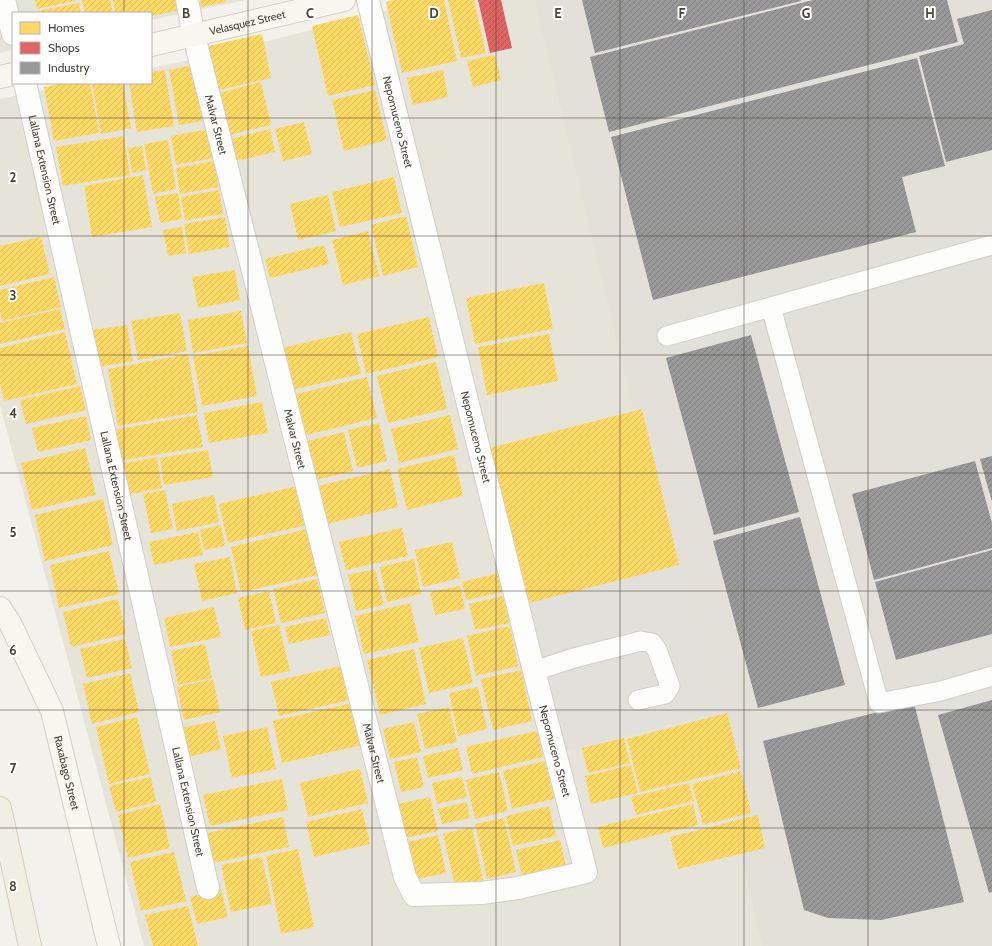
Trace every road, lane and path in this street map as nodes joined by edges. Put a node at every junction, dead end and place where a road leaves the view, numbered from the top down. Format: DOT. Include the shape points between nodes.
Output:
graph roads {
  1 [pos="4,0"];
  2 [pos="187,0"];
  3 [pos="344,0"];
  4 [pos="368,0"];
  5 [pos="12,30"];
  6 [pos="194,36"];
  7 [pos="152,45"];
  8 [pos="12,74"];
  9 [pos="0,77"];
  10 [pos="25,84"];
  11 [pos="992,245"];
  12 [pos="771,307"];
  13 [pos="667,336"];
  14 [pos="0,608"];
  15 [pos="534,671"];
  16 [pos="992,676"];
  17 [pos="638,700"];
  18 [pos="0,808"];
  19 [pos="586,872"];
  20 [pos="208,888"];
  21 [pos="30,946"];
  22 [pos="109,946"];
  1 -- 5 [label="street"];
  2 -- 6 [label="street, Malvar Street"];
  3 -- 6 [label="street, Velasquez Street"];
  4 -- 15 [label="street, Nepomuceno Street"];
  6 -- 7 [label="street, Velasquez Street"];
  6 -- 19 [label="street, Malvar Street" via="405,877 414,895 467,894 518,888"];
  8 -- 9 [label="street"];
  10 -- 20 [label="street, Lallana Extension Street"];
  11 -- 12 [label="lane"];
  12 -- 13 [label="lane"];
  12 -- 16 [label="lane" via="879,703 941,691"];
  14 -- 22 [label="street, Raxabago Street" via="10,623 52,711"];
  15 -- 17 [label="lane" via="641,640 652,643 670,686 665,694"];
  15 -- 19 [label="street, Nepomuceno Street"];
  18 -- 21 [label="main road"];
}
